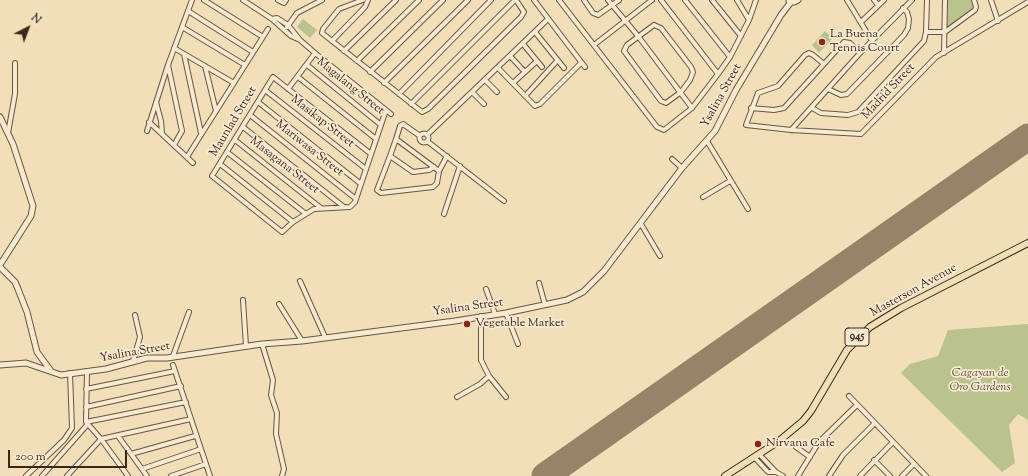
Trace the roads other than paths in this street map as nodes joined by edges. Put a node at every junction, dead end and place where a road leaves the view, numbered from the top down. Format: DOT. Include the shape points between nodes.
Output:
graph roads {
  1 [pos="192,0"];
  2 [pos="204,0"];
  3 [pos="243,0"];
  4 [pos="278,0"];
  5 [pos="286,0"];
  6 [pos="322,0"];
  7 [pos="363,0"];
  8 [pos="368,0"];
  9 [pos="396,0"];
  10 [pos="419,0"];
  11 [pos="443,0"];
  12 [pos="468,0"];
  13 [pos="491,0"];
  14 [pos="516,0"];
  15 [pos="534,0"];
  16 [pos="559,0"];
  17 [pos="584,0"];
  18 [pos="608,0"];
  19 [pos="619,0"];
  20 [pos="652,0"];
  21 [pos="661,0"];
  22 [pos="685,0"];
  23 [pos="712,0"];
  24 [pos="736,0"];
  25 [pos="756,0"];
  26 [pos="798,0"];
  27 [pos="847,0"];
  28 [pos="874,0"];
  29 [pos="884,0"];
  30 [pos="912,0"];
  31 [pos="927,0"];
  32 [pos="945,0"];
  33 [pos="974,0"];
  34 [pos="790,1"];
  35 [pos="993,1"];
  36 [pos="1028,2"];
  37 [pos="612,5"];
  38 [pos="878,5"];
  39 [pos="903,8"];
  40 [pos="188,11"];
  41 [pos="272,19"];
  42 [pos="548,19"];
  43 [pos="749,20"];
  44 [pos="625,21"];
  45 [pos="998,21"];
  46 [pos="861,22"];
  47 [pos="288,25"];
  48 [pos="182,27"];
  49 [pos="268,29"];
  50 [pos="285,30"];
  51 [pos="536,32"];
  52 [pos="926,32"];
  53 [pos="945,32"];
  54 [pos="638,36"];
  55 [pos="741,36"];
  56 [pos="263,37"];
  57 [pos="300,40"];
  58 [pos="332,41"];
  59 [pos="872,41"];
  60 [pos="523,44"];
  61 [pos="594,45"];
  62 [pos="174,48"];
  63 [pos="344,51"];
  64 [pos="253,52"];
  65 [pos="944,52"];
  66 [pos="315,53"];
  67 [pos="860,53"];
  68 [pos="184,54"];
  69 [pos="510,56"];
  70 [pos="730,57"];
  71 [pos="357,61"];
  72 [pos="537,61"];
  73 [pos="557,61"];
  74 [pos="15,63"];
  75 [pos="581,63"];
  76 [pos="824,64"];
  77 [pos="168,65"];
  78 [pos="245,65"];
  79 [pos="306,65"];
  80 [pos="205,66"];
  81 [pos="542,67"];
  82 [pos="585,67"];
  83 [pos="498,68"];
  84 [pos="564,68"];
  85 [pos="524,71"];
  86 [pos="370,72"];
  87 [pos="718,74"];
  88 [pos="298,77"];
  89 [pos="485,80"];
  90 [pos="234,83"];
  91 [pos="384,83"];
  92 [pos="513,84"];
  93 [pos="288,89"];
  94 [pos="828,89"];
  95 [pos="265,90"];
  96 [pos="472,92"];
  97 [pos="497,92"];
  98 [pos="681,92"];
  99 [pos="399,94"];
  100 [pos="525,96"];
  101 [pos="156,102"];
  102 [pos="258,102"];
  103 [pos="412,104"];
  104 [pos="484,104"];
  105 [pos="692,108"];
  106 [pos="751,108"];
  107 [pos="812,108"];
  108 [pos="386,110"];
  109 [pos="216,111"];
  110 [pos="391,114"];
  111 [pos="250,115"];
  112 [pos="0,117"];
  113 [pos="150,122"];
  114 [pos="381,125"];
  115 [pos="242,127"];
  116 [pos="791,130"];
  117 [pos="147,131"];
  118 [pos="8,133"];
  119 [pos="162,134"];
  120 [pos="201,134"];
  121 [pos="420,136"];
  122 [pos="427,136"];
  123 [pos="376,139"];
  124 [pos="396,139"];
  125 [pos="235,140"];
  126 [pos="427,141"];
  127 [pos="707,141"];
  128 [pos="174,145"];
  129 [pos="227,152"];
  130 [pos="371,154"];
  131 [pos="390,156"];
  132 [pos="447,156"];
  133 [pos="187,157"];
  134 [pos="672,159"];
  135 [pos="193,163"];
  136 [pos="220,164"];
  137 [pos="460,166"];
  138 [pos="434,167"];
  139 [pos="682,168"];
  140 [pos="366,169"];
  141 [pos="439,171"];
  142 [pos="730,181"];
  143 [pos="361,184"];
  144 [pos="703,197"];
  145 [pos="356,199"];
  146 [pos="504,201"];
  147 [pos="344,207"];
  148 [pos="321,208"];
  149 [pos="748,209"];
  150 [pos="306,214"];
  151 [pos="444,214"];
  152 [pos="293,222"];
  153 [pos="641,224"];
  154 [pos="1028,243"];
  155 [pos="660,256"];
  156 [pos="0,266"];
  157 [pos="300,281"];
  158 [pos="540,283"];
  159 [pos="486,289"];
  160 [pos="243,300"];
  161 [pos="279,304"];
  162 [pos="545,305"];
  163 [pos="189,312"];
  164 [pos="506,313"];
  165 [pos="495,314"];
  166 [pos="135,315"];
  167 [pos="481,316"];
  168 [pos="325,338"];
  169 [pos="302,341"];
  170 [pos="262,344"];
  171 [pos="518,344"];
  172 [pos="246,346"];
  173 [pos="173,356"];
  174 [pos="133,362"];
  175 [pos="0,365"];
  176 [pos="173,366"];
  177 [pos="175,371"];
  178 [pos="88,372"];
  179 [pos="53,373"];
  180 [pos="70,373"];
  181 [pos="489,376"];
  182 [pos="181,386"];
  183 [pos="86,389"];
  184 [pos="849,396"];
  185 [pos="457,397"];
  186 [pos="506,397"];
  187 [pos="186,402"];
  188 [pos="857,405"];
  189 [pos="86,407"];
  190 [pos="191,419"];
  191 [pos="86,423"];
  192 [pos="875,423"];
  193 [pos="118,436"];
  194 [pos="195,436"];
  195 [pos="101,439"];
  196 [pos="893,442"];
  197 [pos="796,447"];
  198 [pos="201,449"];
  199 [pos="132,454"];
  200 [pos="757,456"];
  201 [pos="810,457"];
  202 [pos="874,460"];
  203 [pos="768,463"];
  204 [pos="206,464"];
  205 [pos="914,464"];
  206 [pos="763,467"];
  207 [pos="142,469"];
  208 [pos="776,472"];
  209 [pos="26,476"];
  210 [pos="42,476"];
  211 [pos="67,476"];
  212 [pos="128,476"];
  213 [pos="147,476"];
  214 [pos="171,476"];
  215 [pos="210,476"];
  216 [pos="282,476"];
  217 [pos="725,476"];
  218 [pos="783,476"];
  219 [pos="798,476"];
  220 [pos="829,476"];
  221 [pos="860,476"];
  222 [pos="890,476"];
  223 [pos="902,476"];
  224 [pos="926,476"];
  1 -- 40 [label="street"];
  2 -- 56 [label="street"];
  3 -- 41 [label="street"];
  4 -- 5 [label="street" via="284,3"];
  6 -- 47 [label="street" via="297,13"];
  7 -- 58 [label="street" via="340,9 323,28 322,33"];
  8 -- 58 [label="street" via="365,7"];
  9 -- 63 [label="street"];
  10 -- 71 [label="street"];
  11 -- 86 [label="street"];
  12 -- 91 [label="street"];
  13 -- 99 [label="street"];
  14 -- 103 [label="street"];
  14 -- 103 [label="street" via="524,12 521,17 425,112"];
  15 -- 42 [label="street"];
  16 -- 61 [label="street"];
  17 -- 37 [label="street" via="596,15"];
  18 -- 37 [label="street"];
  19 -- 37 [label="street"];
  20 -- 44 [label="street"];
  21 -- 87 [label="street"];
  22 -- 70 [label="street"];
  23 -- 55 [label="street"];
  24 -- 43 [label="street"];
  25 -- 43 [label="street"];
  26 -- 34 [label="street"];
  27 -- 46 [label="street"];
  28 -- 38 [label="street"];
  29 -- 38 [label="street"];
  30 -- 39 [label="street"];
  31 -- 52 [label="street"];
  32 -- 53 [label="street"];
  33 -- 53 [label="street" via="975,10"];
  34 -- 127 [label="street, Ysalina Street" via="736,90 718,127"];
  35 -- 45 [label="street"];
  36 -- 45 [label="street, Madrid Street"];
  37 -- 44 [label="street"];
  38 -- 46 [label="street"];
  39 -- 59 [label="street"];
  39 -- 94 [label="street" via="909,19 904,35 847,94 841,95"];
  40 -- 48 [label="street"];
  40 -- 64 [label="street"];
  41 -- 47 [label="street" via="277,18"];
  41 -- 50 [label="street"];
  42 -- 51 [label="street"];
  42 -- 75 [label="street"];
  43 -- 55 [label="street"];
  44 -- 54 [label="street"];
  44 -- 61 [label="street"];
  45 -- 65 [label="street, Madrid Street"];
  46 -- 59 [label="street"];
  47 -- 50 [label="street"];
  47 -- 57 [label="street"];
  48 -- 62 [label="street"];
  48 -- 78 [label="street"];
  49 -- 56 [label="street"];
  50 -- 57 [label="street"];
  51 -- 60 [label="street"];
  51 -- 73 [label="street"];
  52 -- 53 [label="street"];
  52 -- 107 [label="street" via="923,43 858,112 848,115 821,113"];
  53 -- 65 [label="street"];
  54 -- 98 [label="street"];
  54 -- 98 [label="street" via="650,26 657,25 691,67 692,76"];
  54 -- 98 [label="street" via="627,46 625,54 663,103 668,103"];
  55 -- 70 [label="street"];
  56 -- 64 [label="street"];
  57 -- 66 [label="street"];
  58 -- 63 [label="street"];
  59 -- 67 [label="street"];
  60 -- 69 [label="street"];
  60 -- 72 [label="street"];
  61 -- 105 [label="street" via="660,130 669,127"];
  62 -- 68 [label="street"];
  62 -- 77 [label="street"];
  63 -- 71 [label="street"];
  64 -- 78 [label="street"];
  65 -- 116 [label="street, Madrid Street" via="861,134"];
  66 -- 79 [label="street"];
  66 -- 108 [label="street"];
  67 -- 76 [label="street" via="850,43 844,42"];
  67 -- 94 [label="street"];
  68 -- 80 [label="street"];
  68 -- 120 [label="street"];
  69 -- 83 [label="street"];
  69 -- 85 [label="street"];
  70 -- 87 [label="street"];
  71 -- 86 [label="street"];
  72 -- 81 [label="street"];
  72 -- 85 [label="street"];
  73 -- 84 [label="street"];
  73 -- 100 [label="street"];
  74 -- 118 [label="street" via="15,94"];
  75 -- 82 [label="street"];
  75 -- 100 [label="street" via="540,104 533,104"];
  76 -- 106 [label="street" via="784,108"];
  76 -- 106 [label="street" via="813,55 807,54 778,86 758,93"];
  77 -- 101 [label="street"];
  77 -- 128 [label="street" via="182,131"];
  78 -- 90 [label="street"];
  79 -- 88 [label="street"];
  79 -- 114 [label="street, Magalang Street"];
  80 -- 90 [label="street"];
  80 -- 109 [label="street"];
  83 -- 89 [label="street"];
  83 -- 92 [label="street"];
  85 -- 92 [label="street"];
  86 -- 91 [label="street"];
  87 -- 105 [label="street"];
  88 -- 93 [label="street"];
  88 -- 123 [label="street"];
  89 -- 96 [label="street"];
  89 -- 97 [label="street"];
  90 -- 109 [label="street"];
  91 -- 99 [label="street"];
  92 -- 100 [label="street"];
  93 -- 95 [label="street, Maunlad Street" via="273,77"];
  93 -- 130 [label="street"];
  94 -- 107 [label="street"];
  95 -- 102 [label="street, Maunlad Street"];
  95 -- 140 [label="street, Masikap Street"];
  96 -- 104 [label="street"];
  96 -- 122 [label="street"];
  98 -- 105 [label="street"];
  99 -- 103 [label="street"];
  101 -- 113 [label="street"];
  101 -- 119 [label="street"];
  102 -- 111 [label="street, Maunlad Street"];
  102 -- 143 [label="street, Mariwasa Street"];
  106 -- 116 [label="street, Madrid Street" via="746,125"];
  107 -- 116 [label="street"];
  108 -- 110 [label="street"];
  108 -- 114 [label="street"];
  109 -- 120 [label="street"];
  111 -- 115 [label="street, Maunlad Street"];
  111 -- 145 [label="street, Mariwasa Street"];
  112 -- 118 [label="street"];
  113 -- 117 [label="street"];
  113 -- 119 [label="street"];
  114 -- 123 [label="street"];
  115 -- 125 [label="street, Maunlad Street"];
  115 -- 147 [label="street"];
  118 -- 156 [label="street" via="33,210"];
  119 -- 128 [label="street"];
  120 -- 133 [label="street"];
  121 -- 122 [label="street"];
  121 -- 124 [label="street" via="403,124"];
  121 -- 126 [label="street" via="421,141"];
  122 -- 126 [label="street"];
  123 -- 130 [label="street"];
  124 -- 131 [label="street"];
  124 -- 138 [label="street"];
  125 -- 129 [label="street, Maunlad Street"];
  125 -- 148 [label="street, Masagana Street"];
  126 -- 132 [label="street"];
  127 -- 139 [label="street, Ysalina Street"];
  127 -- 142 [label="street"];
  128 -- 133 [label="street"];
  129 -- 136 [label="street, Maunlad Street"];
  129 -- 150 [label="street"];
  130 -- 140 [label="street"];
  131 -- 138 [label="street" via="413,172"];
  131 -- 141 [label="street" via="377,190 381,193 435,186"];
  132 -- 137 [label="street"];
  132 -- 141 [label="street"];
  133 -- 135 [label="street"];
  134 -- 139 [label="street"];
  136 -- 152 [label="street"];
  136 -- 152 [label="street, Maunlad Street" via="212,176 282,232"];
  137 -- 146 [label="street"];
  137 -- 151 [label="street"];
  138 -- 141 [label="street"];
  139 -- 153 [label="street, Ysalina Street"];
  140 -- 143 [label="street"];
  142 -- 144 [label="street"];
  142 -- 149 [label="street"];
  143 -- 145 [label="street"];
  145 -- 147 [label="street" via="352,206"];
  147 -- 148 [label="street"];
  148 -- 150 [label="street"];
  150 -- 152 [label="street"];
  153 -- 155 [label="street"];
  153 -- 162 [label="street, Ysalina Street" via="584,292 567,300"];
  154 -- 200 [label="main road, Masterson Avenue / 945" via="901,308 865,331 847,350 803,421"];
  156 -- 179 [label="street" via="15,282 27,312 37,352"];
  157 -- 168 [label="street"];
  158 -- 162 [label="street"];
  159 -- 165 [label="street"];
  160 -- 172 [label="street"];
  161 -- 169 [label="street"];
  162 -- 164 [label="street, Ysalina Street"];
  163 -- 173 [label="street"];
  164 -- 165 [label="street, Ysalina Street"];
  164 -- 171 [label="street"];
  165 -- 167 [label="street, Ysalina Street"];
  166 -- 174 [label="street" via="140,337"];
  167 -- 168 [label="street, Ysalina Street"];
  167 -- 181 [label="street" via="481,360"];
  168 -- 169 [label="street, Ysalina Street"];
  169 -- 170 [label="street, Ysalina Street"];
  170 -- 172 [label="street, Ysalina Street"];
  170 -- 216 [label="street" via="273,380 271,395 277,413 276,429 284,469"];
  172 -- 173 [label="street, Ysalina Street"];
  173 -- 174 [label="street, Ysalina Street"];
  174 -- 178 [label="street, Ysalina Street"];
  175 -- 179 [label="street, Ysalina Street" via="26,363"];
  176 -- 177 [label="street"];
  177 -- 182 [label="street"];
  177 -- 183 [label="street"];
  178 -- 180 [label="street, Ysalina Street"];
  178 -- 183 [label="street"];
  179 -- 180 [label="street, Ysalina Street"];
  180 -- 209 [label="street" via="72,428 64,440"];
  181 -- 185 [label="street"];
  181 -- 186 [label="street"];
  182 -- 187 [label="street"];
  182 -- 189 [label="street"];
  183 -- 189 [label="street"];
  184 -- 188 [label="street"];
  187 -- 190 [label="street"];
  187 -- 191 [label="street"];
  188 -- 192 [label="street"];
  188 -- 201 [label="street" via="823,438"];
  189 -- 191 [label="street"];
  190 -- 193 [label="street"];
  190 -- 194 [label="street"];
  191 -- 195 [label="street"];
  191 -- 210 [label="street"];
  192 -- 196 [label="street"];
  192 -- 220 [label="street" via="844,455"];
  193 -- 195 [label="street"];
  193 -- 199 [label="street"];
  194 -- 198 [label="street"];
  194 -- 199 [label="street"];
  195 -- 211 [label="street"];
  195 -- 212 [label="street"];
  196 -- 202 [label="street"];
  196 -- 205 [label="street"];
  197 -- 201 [label="street"];
  198 -- 204 [label="street"];
  198 -- 207 [label="street"];
  199 -- 207 [label="street"];
  200 -- 203 [label="street"];
  200 -- 206 [label="street"];
  200 -- 217 [label="main road, Masterson Avenue / 945"];
  201 -- 219 [label="street"];
  202 -- 221 [label="street"];
  202 -- 222 [label="street"];
  203 -- 206 [label="street"];
  203 -- 208 [label="street"];
  204 -- 214 [label="street"];
  204 -- 215 [label="street"];
  205 -- 223 [label="street"];
  205 -- 224 [label="street"];
  206 -- 208 [label="street" via="768,472"];
  207 -- 213 [label="street"];
  208 -- 218 [label="street"];
}
